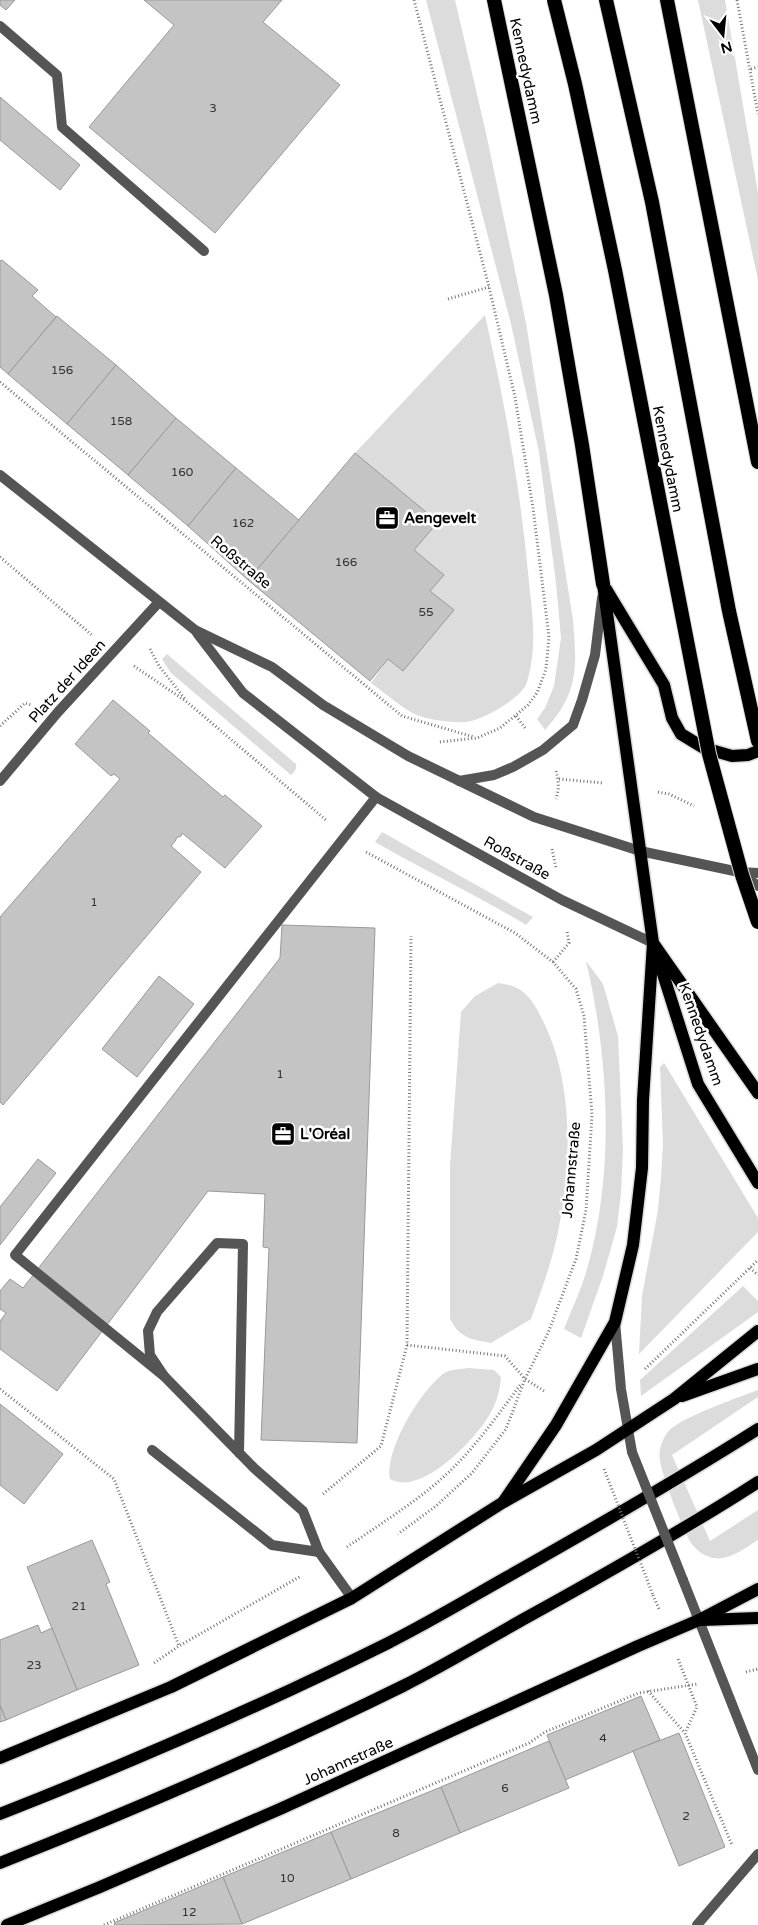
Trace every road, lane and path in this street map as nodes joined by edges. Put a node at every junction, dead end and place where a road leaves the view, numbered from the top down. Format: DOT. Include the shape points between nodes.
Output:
graph roads {
  1 [pos="414,0"];
  2 [pos="494,0"];
  3 [pos="554,0"];
  4 [pos="606,0"];
  5 [pos="667,0"];
  6 [pos="737,0"];
  7 [pos="0,26"];
  8 [pos="758,67"];
  9 [pos="751,69"];
  10 [pos="758,114"];
  11 [pos="204,251"];
  12 [pos="489,287"];
  13 [pos="448,299"];
  14 [pos="0,382"];
  15 [pos="758,462"];
  16 [pos="0,475"];
  17 [pos="0,557"];
  18 [pos="603,584"];
  19 [pos="159,602"];
  20 [pos="195,630"];
  21 [pos="150,644"];
  22 [pos="113,653"];
  23 [pos="477,738"];
  24 [pos="758,741"];
  25 [pos="430,743"];
  26 [pos="758,751"];
  27 [pos="555,769"];
  28 [pos="558,779"];
  29 [pos="0,780"];
  30 [pos="459,781"];
  31 [pos="591,782"];
  32 [pos="376,797"];
  33 [pos="555,804"];
  34 [pos="551,843"];
  35 [pos="640,851"];
  36 [pos="556,867"];
  37 [pos="739,872"];
  38 [pos="758,873"];
  39 [pos="758,886"];
  40 [pos="758,922"];
  41 [pos="412,936"];
  42 [pos="569,943"];
  43 [pos="653,944"];
  44 [pos="758,1093"];
  45 [pos="758,1183"];
  46 [pos="758,1260"];
  47 [pos="750,1268"];
  48 [pos="758,1275"];
  49 [pos="615,1322"];
  50 [pos="758,1330"];
  51 [pos="407,1345"];
  52 [pos="758,1369"];
  53 [pos="639,1374"];
  54 [pos="164,1376"];
  55 [pos="525,1379"];
  56 [pos="0,1388"];
  57 [pos="550,1394"];
  58 [pos="674,1399"];
  59 [pos="627,1429"];
  60 [pos="758,1429"];
  61 [pos="152,1450"];
  62 [pos="239,1454"];
  63 [pos="604,1469"];
  64 [pos="758,1482"];
  65 [pos="502,1503"];
  66 [pos="303,1511"];
  67 [pos="395,1536"];
  68 [pos="319,1552"];
  69 [pos="327,1561"];
  70 [pos="758,1588"];
  71 [pos="654,1595"];
  72 [pos="352,1598"];
  73 [pos="758,1618"];
  74 [pos="700,1620"];
  75 [pos="179,1646"];
  76 [pos="148,1668"];
  77 [pos="685,1676"];
  78 [pos="696,1684"];
  79 [pos="688,1685"];
  80 [pos="648,1691"];
  81 [pos="685,1732"];
  82 [pos="0,1758"];
  83 [pos="758,1770"];
  84 [pos="0,1814"];
  85 [pos="732,1845"];
  86 [pos="758,1854"];
  87 [pos="0,1863"];
  88 [pos="7,1925"];
  89 [pos="104,1925"];
  90 [pos="697,1925"];
  1 -- 12 [label="path"];
  2 -- 18 [label="highway, Kennedydamm" via="556,295"];
  3 -- 40 [label="highway, Kennedydamm, bridge" via="615,270 709,754"];
  4 -- 24 [label="highway, Kennedydamm" via="652,202 729,611"];
  5 -- 15 [label="highway"];
  6 -- 9 [label="path"];
  7 -- 11 [label="street" via="56,75 62,127"];
  8 -- 9 [label="path"];
  9 -- 10 [label="path"];
  12 -- 13 [label="path"];
  12 -- 23 [label="path" via="515,397 549,637 546,670 537,693 516,716 500,728"];
  14 -- 23 [label="path, Roßstraße" via="402,716"];
  16 -- 19 [label="street, Roßstraße"];
  17 -- 22 [label="path"];
  18 -- 26 [label="main road" via="664,685 672,718 681,734 704,748 732,756"];
  18 -- 30 [label="street" via="595,655 573,725 543,750 513,767 494,776"];
  18 -- 35 [label="main road, Kennedydamm"];
  19 -- 20 [label="street, Roßstraße"];
  19 -- 22 [label="street, Platz der Ideen"];
  20 -- 30 [label="street, Roßstraße" via="272,667 323,705 381,741"];
  20 -- 32 [label="street, Roßstraße" via="243,693"];
  21 -- 22 [label="path" via="159,666 187,702"];
  22 -- 29 [label="street, Platz der Ideen"];
  23 -- 25 [label="path"];
  27 -- 28 [label="path"];
  28 -- 31 [label="path"];
  28 -- 33 [label="path"];
  30 -- 35 [label="street, Roßstraße" via="534,817"];
  32 -- 43 [label="street, Roßstraße" via="562,900"];
  32 -- 54 [label="street" via="15,1255"];
  34 -- 36 [label="path"];
  35 -- 37 [label="street, Roßstraße"];
  35 -- 43 [label="main road, Kennedydamm"];
  37 -- 38 [label="street, Roßstraße"];
  37 -- 39 [label="street"];
  41 -- 51 [label="path"];
  42 -- 55 [label="path, Johannstraße" via="553,962 576,989 584,1016 592,1115 586,1210 576,1259 548,1333"];
  43 -- 44 [label="main road"];
  43 -- 45 [label="main road, Kennedydamm" via="698,1084"];
  43 -- 49 [label="main road" via="642,1168 633,1244"];
  46 -- 47 [label="path"];
  47 -- 48 [label="path"];
  47 -- 53 [label="path"];
  49 -- 59 [label="street"];
  49 -- 65 [label="main road" via="556,1425"];
  50 -- 58 [label="main road"];
  51 -- 55 [label="path" via="505,1356"];
  51 -- 66 [label="path" via="381,1446"];
  52 -- 58 [label="main road"];
  54 -- 62 [label="street"];
  54 -- 62 [label="street" via="150,1355 148,1331 157,1312 217,1243 243,1244"];
  55 -- 57 [label="path"];
  55 -- 67 [label="path, Johannstraße" via="506,1429 472,1473 436,1506"];
  55 -- 69 [label="path, Johannstraße" via="454,1467 421,1495"];
  56 -- 75 [label="path" via="114,1479"];
  58 -- 59 [label="main road"];
  59 -- 65 [label="main road"];
  59 -- 74 [label="street, bridge" via="632,1452"];
  60 -- 84 [label="main road" via="682,1477 390,1642 260,1706"];
  61 -- 68 [label="street" via="272,1545"];
  62 -- 66 [label="street"];
  63 -- 71 [label="path, bridge"];
  64 -- 87 [label="main road" via="626,1563 405,1685 132,1810"];
  65 -- 72 [label="main road"];
  66 -- 68 [label="street"];
  68 -- 69 [label="street"];
  69 -- 72 [label="street"];
  69 -- 75 [label="path, Johannstraße"];
  70 -- 74 [label="main road, Johannstraße"];
  72 -- 82 [label="main road" via="171,1687"];
  73 -- 74 [label="main road, Johannstraße"];
  74 -- 83 [label="street"];
  74 -- 88 [label="main road, Johannstraße" via="280,1809"];
  75 -- 76 [label="path, Johannstraße"];
  77 -- 79 [label="path"];
  78 -- 79 [label="path"];
  79 -- 80 [label="path"];
  79 -- 81 [label="path" via="697,1707"];
  80 -- 81 [label="path"];
  80 -- 89 [label="path" via="545,1732 529,1743"];
  81 -- 85 [label="path"];
  86 -- 90 [label="street"];
}
